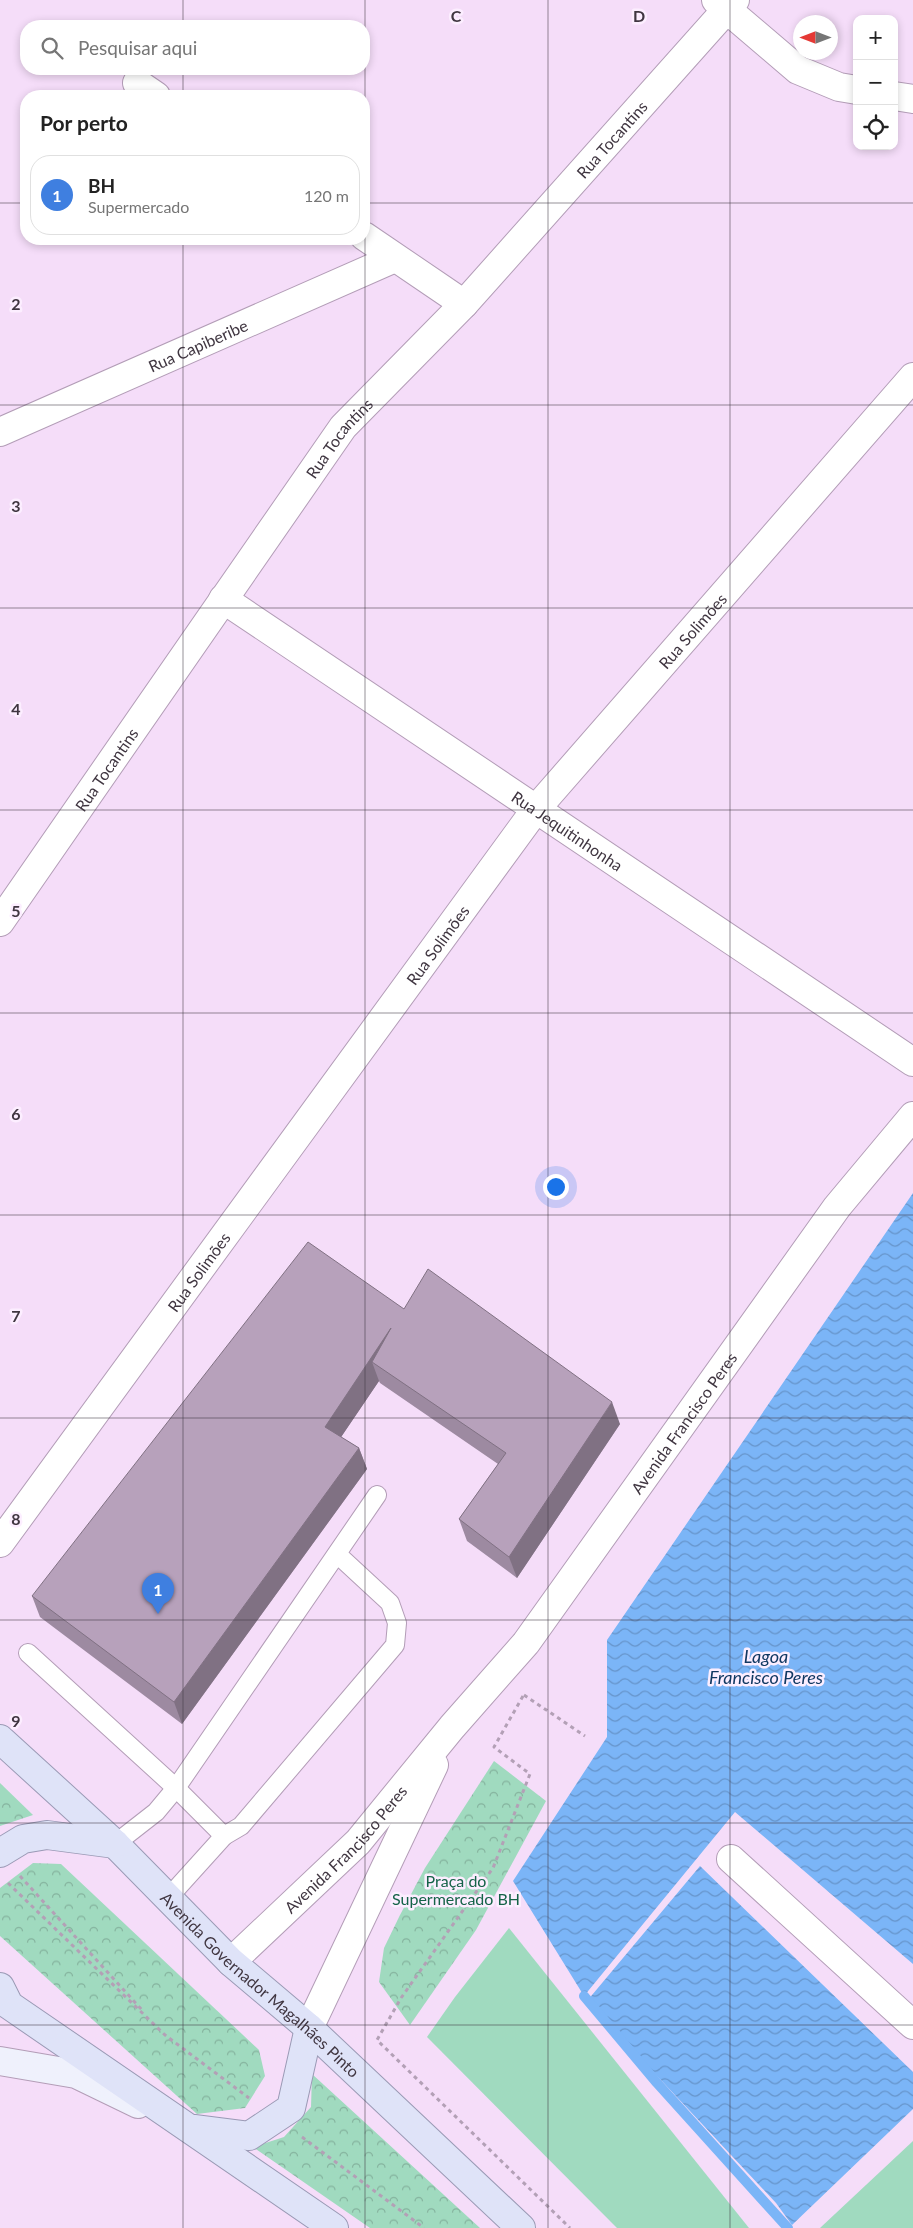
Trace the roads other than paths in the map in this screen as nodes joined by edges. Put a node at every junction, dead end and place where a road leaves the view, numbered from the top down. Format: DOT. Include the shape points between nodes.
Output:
graph roads {
  1 [pos="726,4"];
  2 [pos="853,89"];
  3 [pos="898,97"];
  4 [pos="913,99"];
  5 [pos="370,240"];
  6 [pos="395,258"];
  7 [pos="464,304"];
  8 [pos="913,377"];
  9 [pos="0,432"];
  10 [pos="223,599"];
  11 [pos="536,809"];
  12 [pos="0,922"];
  13 [pos="913,1062"];
  14 [pos="913,1116"];
  15 [pos="378,1495"];
  16 [pos="0,1543"];
  17 [pos="337,1554"];
  18 [pos="28,1652"];
  19 [pos="452,1727"];
  20 [pos="0,1739"];
  21 [pos="176,1788"];
  22 [pos="224,1836"];
  23 [pos="116,1844"];
  24 [pos="0,1853"];
  25 [pos="731,1859"];
  26 [pos="168,1898"];
  27 [pos="231,1962"];
  28 [pos="0,1987"];
  29 [pos="913,2025"];
  30 [pos="309,2028"];
  31 [pos="0,2061"];
  32 [pos="188,2128"];
  33 [pos="334,2228"];
  34 [pos="521,2228"];
  1 -- 2 [label="street" via="798,70"];
  1 -- 7 [label="street, Rua Tocantins"];
  3 -- 4 [label="street"];
  5 -- 6 [label="street"];
  6 -- 7 [label="street"];
  6 -- 9 [label="street, Rua Capiberibe"];
  7 -- 10 [label="street, Rua Tocantins" via="343,427"];
  8 -- 11 [label="street, Rua Solimões"];
  10 -- 11 [label="street, Rua Jequitinhonha"];
  10 -- 12 [label="street, Rua Tocantins"];
  11 -- 13 [label="street, Rua Jequitinhonha"];
  11 -- 16 [label="street, Rua Solimões"];
  14 -- 19 [label="street, Avenida Francisco Peres" via="837,1207 526,1643"];
  15 -- 17 [label="lane"];
  17 -- 21 [label="lane"];
  17 -- 22 [label="lane" via="390,1604 397,1623 395,1645 241,1826"];
  18 -- 21 [label="lane"];
  19 -- 27 [label="street, Avenida Francisco Peres" via="358,1842"];
  19 -- 30 [label="street, Avenida Francisco Peres"];
  20 -- 23 [label="main road, Avenida Governador Magalhães Pinto"];
  21 -- 22 [label="lane"];
  21 -- 23 [label="lane" via="156,1812"];
  22 -- 26 [label="lane"];
  23 -- 24 [label="main road" via="47,1835 23,1839"];
  23 -- 26 [label="main road, Avenida Governador Magalhães Pinto"];
  25 -- 29 [label="street"];
  26 -- 27 [label="main road, Avenida Governador Magalhães Pinto"];
  27 -- 30 [label="main road, Avenida Governador Magalhães Pinto"];
  28 -- 32 [label="main road" via="8,2005"];
  30 -- 32 [label="main road" via="290,2108 249,2136"];
  30 -- 34 [label="main road, Avenida Governador Magalhães Pinto"];
  31 -- 32 [label="street" via="76,2074"];
  32 -- 33 [label="main road"];
}
